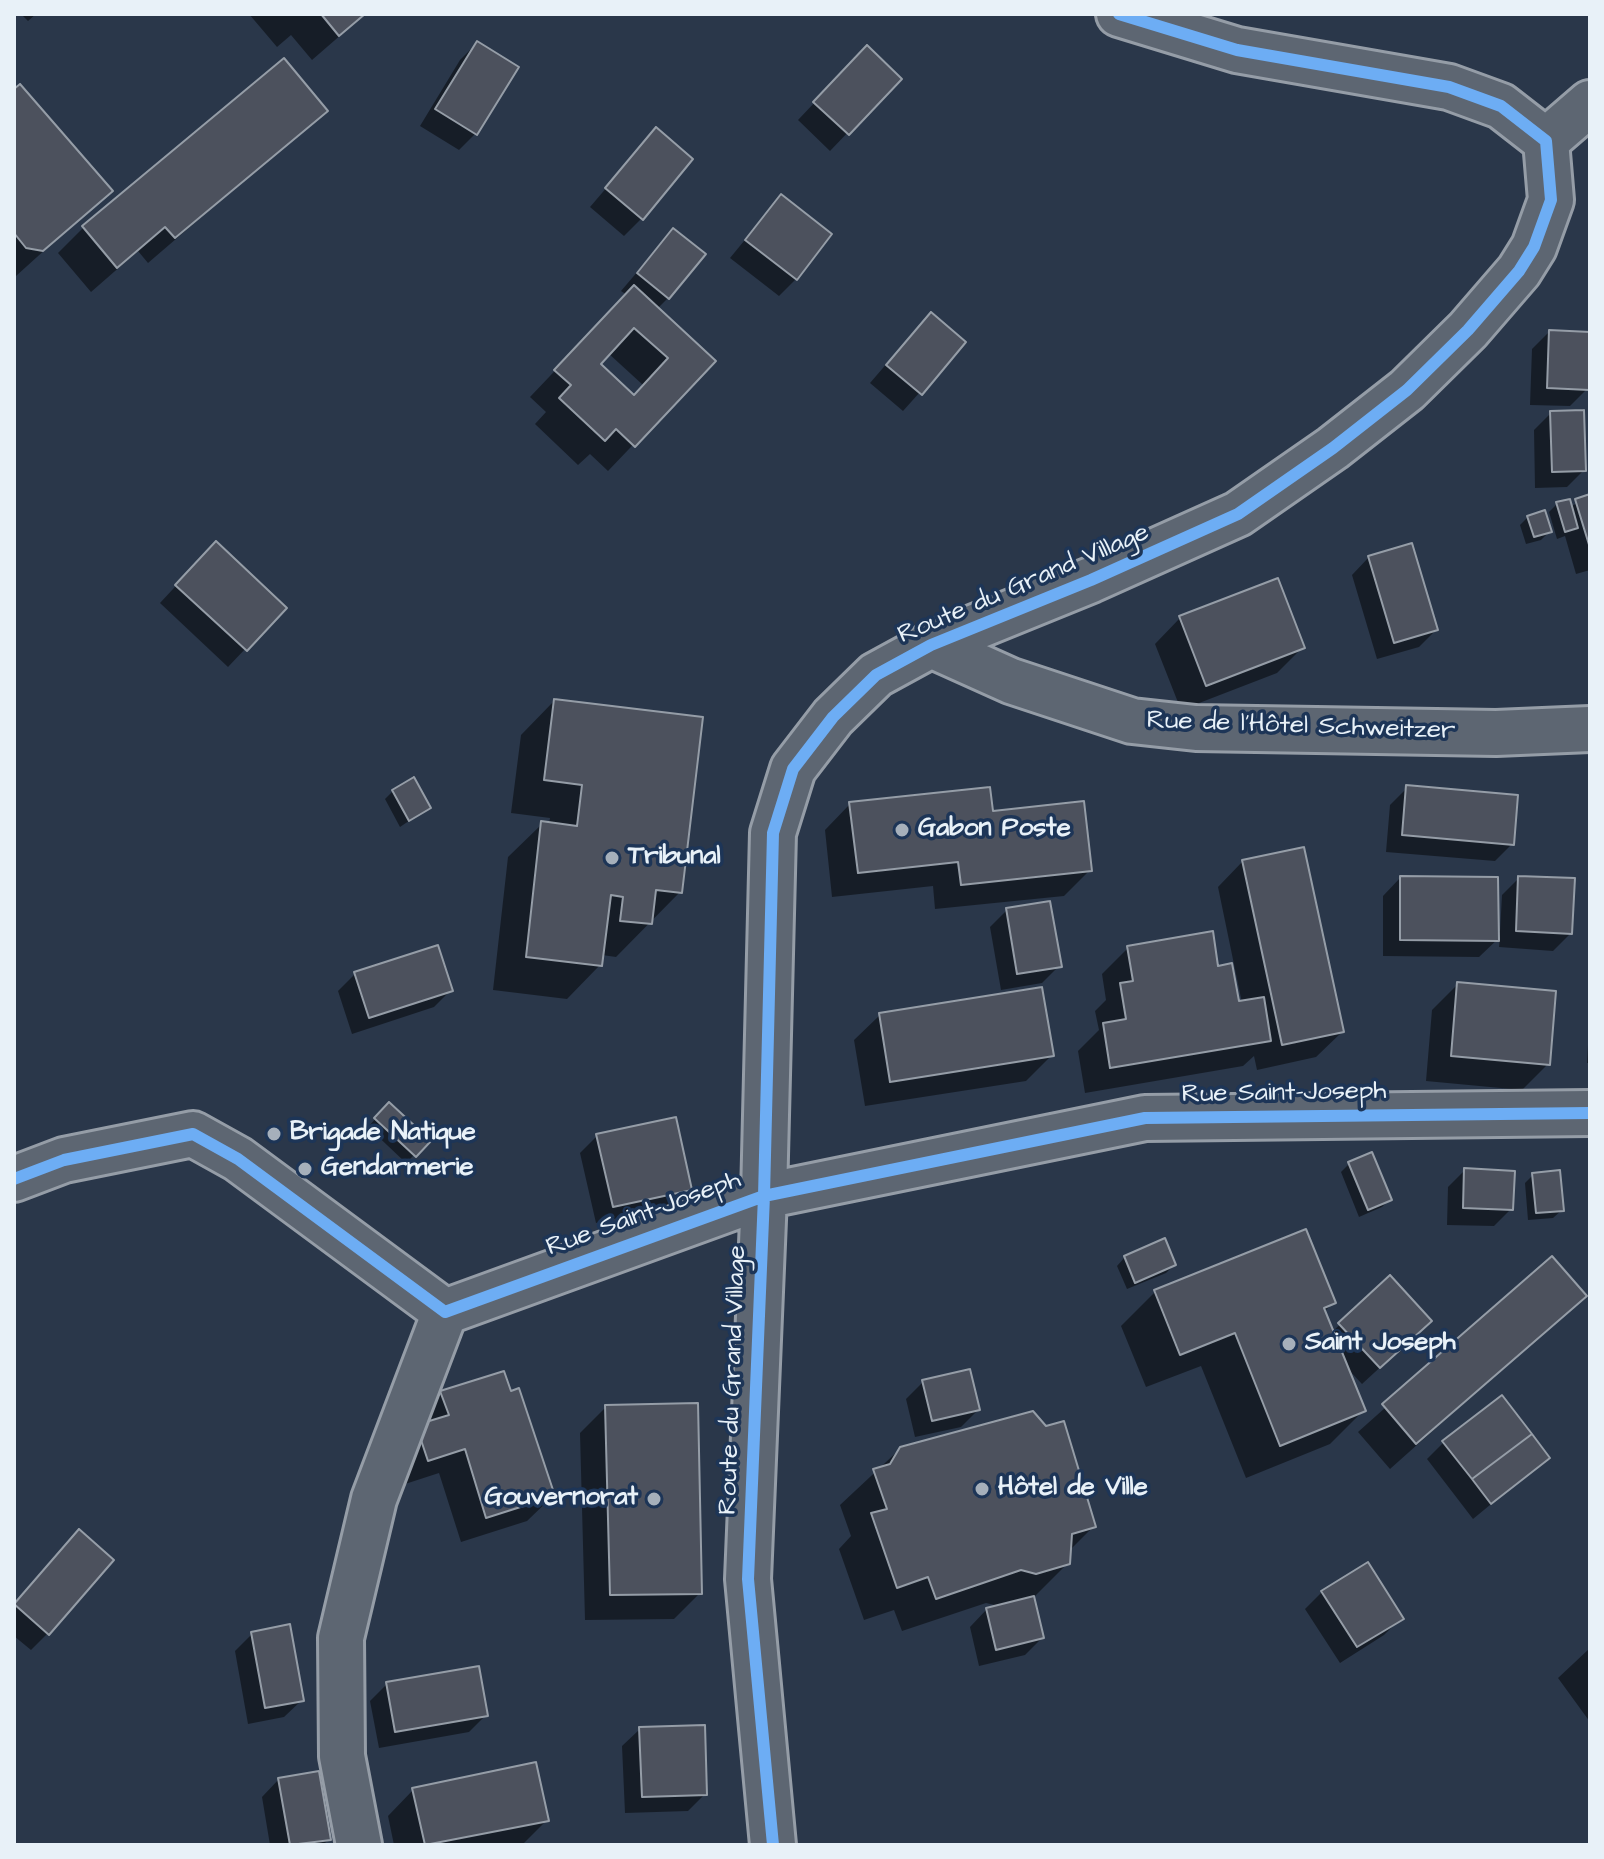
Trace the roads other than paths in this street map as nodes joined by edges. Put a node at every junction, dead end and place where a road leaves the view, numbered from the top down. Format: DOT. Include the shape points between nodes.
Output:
graph roads {
  1 [pos="1119,14"];
  2 [pos="1590,103"];
  3 [pos="1546,141"];
  4 [pos="931,645"];
  5 [pos="1590,729"];
  6 [pos="1590,1113"];
  7 [pos="14,1179"];
  8 [pos="764,1196"];
  9 [pos="445,1312"];
  10 [pos="359,1845"];
  11 [pos="773,1845"];
  1 -- 3 [label="street" via="1237,50 1449,87 1501,106"];
  2 -- 3 [label="street"];
  3 -- 4 [label="street, Route du Grand Village" via="1551,200 1534,247 1468,330 1407,390 1238,514"];
  4 -- 5 [label="street, Rue de l'Hôtel Schweitzer" via="1011,681 1132,721 1196,728 1480,733"];
  4 -- 8 [label="street, Route du Grand Village" via="876,675 833,717 793,769 773,833"];
  6 -- 8 [label="street, Rue Saint-Joseph" via="1145,1118"];
  7 -- 9 [label="street" via="64,1160 193,1134 238,1159"];
  8 -- 9 [label="street, Rue Saint-Joseph"];
  8 -- 11 [label="street, Route du Grand Village" via="748,1579"];
  9 -- 10 [label="street" via="374,1499 341,1638 342,1756"];
}
